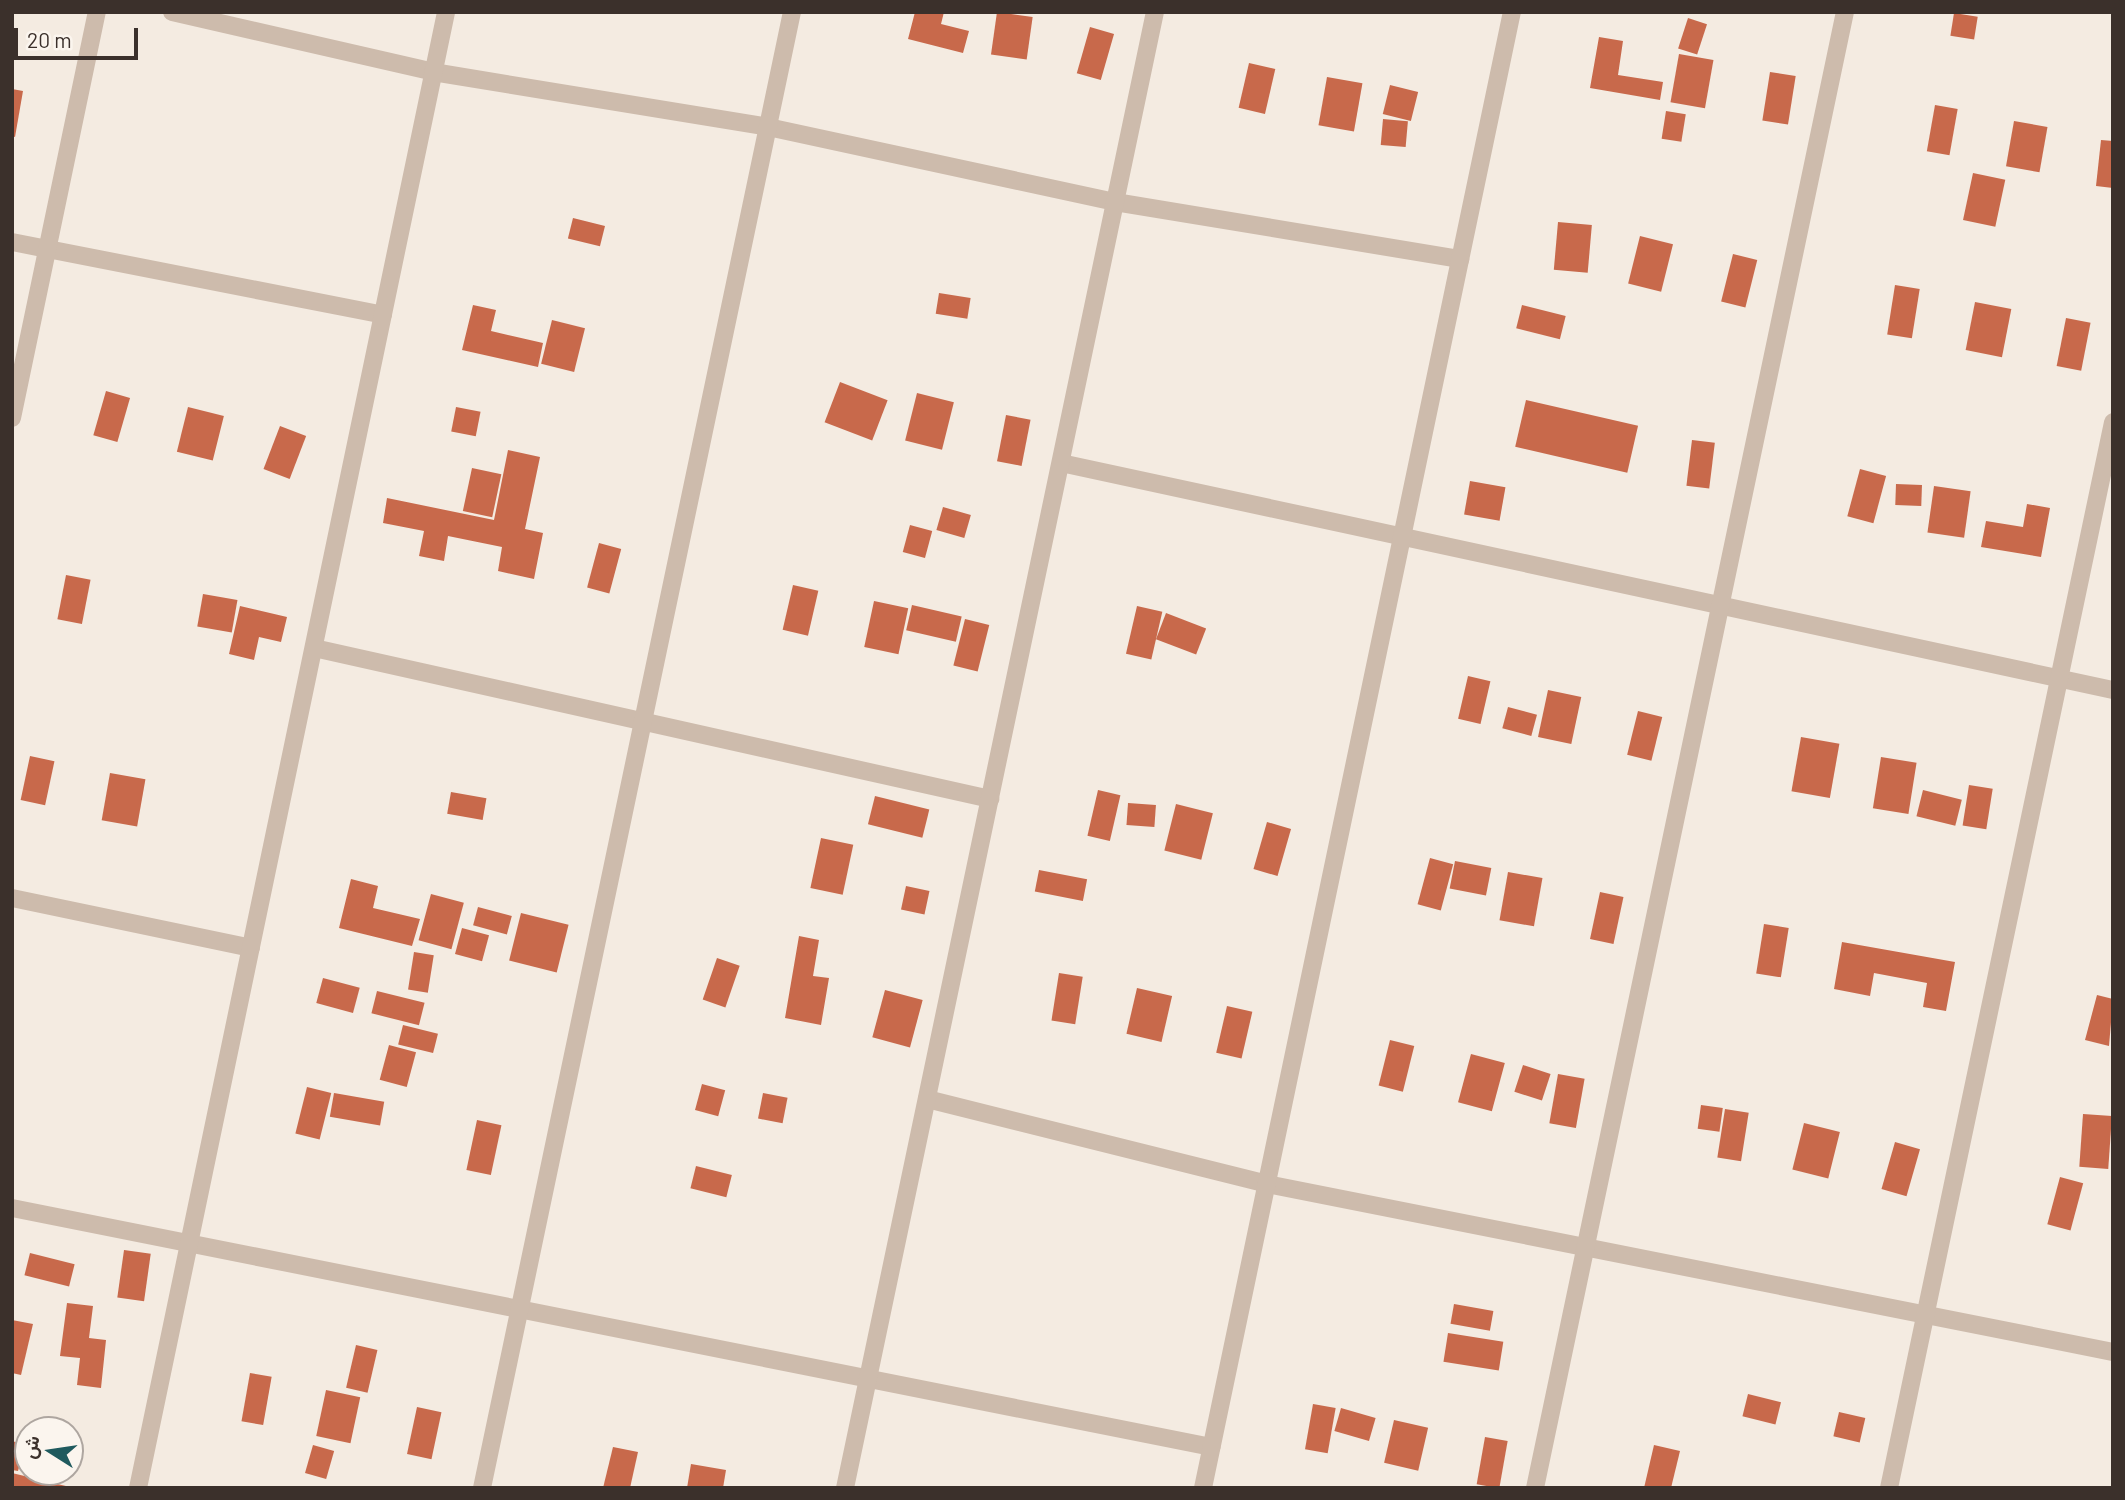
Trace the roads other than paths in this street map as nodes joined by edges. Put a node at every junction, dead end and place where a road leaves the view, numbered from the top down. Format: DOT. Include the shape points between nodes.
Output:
graph roads {
  1 [pos="97,12"];
  2 [pos="172,12"];
  3 [pos="446,12"];
  4 [pos="792,12"];
  5 [pos="1155,12"];
  6 [pos="1511,12"];
  7 [pos="1845,12"];
  8 [pos="433,72"];
  9 [pos="768,127"];
  10 [pos="1115,202"];
  11 [pos="12,242"];
  12 [pos="48,248"];
  13 [pos="1460,259"];
  14 [pos="383,315"];
  15 [pos="12,418"];
  16 [pos="2113,422"];
  17 [pos="1061,463"];
  18 [pos="1402,537"];
  19 [pos="1720,605"];
  20 [pos="314,648"];
  21 [pos="2058,678"];
  22 [pos="2113,690"];
  23 [pos="643,723"];
  24 [pos="990,799"];
  25 [pos="12,898"];
  26 [pos="251,948"];
  27 [pos="927,1099"];
  28 [pos="1266,1184"];
  29 [pos="12,1208"];
  30 [pos="189,1243"];
  31 [pos="1585,1251"];
  32 [pos="520,1309"];
  33 [pos="1926,1310"];
  34 [pos="2113,1352"];
  35 [pos="868,1379"];
  36 [pos="1211,1447"];
  37 [pos="138,1488"];
  38 [pos="482,1488"];
  39 [pos="845,1488"];
  40 [pos="1203,1488"];
  41 [pos="1535,1488"];
  42 [pos="1889,1488"];
  1 -- 12 [label="street"];
  2 -- 8 [label="street"];
  3 -- 8 [label="street"];
  4 -- 9 [label="street"];
  5 -- 10 [label="street"];
  6 -- 13 [label="street"];
  7 -- 19 [label="street"];
  8 -- 9 [label="street"];
  8 -- 14 [label="street"];
  9 -- 10 [label="street"];
  9 -- 23 [label="street"];
  10 -- 13 [label="street"];
  10 -- 17 [label="street"];
  11 -- 12 [label="street"];
  12 -- 14 [label="street"];
  12 -- 15 [label="street"];
  13 -- 18 [label="street"];
  14 -- 20 [label="street"];
  16 -- 21 [label="street"];
  17 -- 18 [label="street"];
  17 -- 24 [label="street"];
  18 -- 19 [label="street"];
  18 -- 28 [label="street"];
  19 -- 21 [label="street"];
  19 -- 31 [label="street"];
  20 -- 23 [label="street"];
  20 -- 26 [label="street"];
  21 -- 22 [label="street"];
  21 -- 33 [label="street"];
  23 -- 24 [label="street"];
  23 -- 32 [label="street"];
  24 -- 27 [label="street"];
  25 -- 26 [label="street"];
  26 -- 30 [label="street"];
  27 -- 28 [label="street"];
  27 -- 35 [label="street"];
  28 -- 31 [label="street"];
  28 -- 36 [label="street"];
  29 -- 30 [label="street"];
  30 -- 32 [label="street"];
  30 -- 37 [label="street"];
  31 -- 33 [label="street"];
  31 -- 41 [label="street"];
  32 -- 35 [label="street"];
  32 -- 38 [label="street"];
  33 -- 34 [label="street"];
  33 -- 42 [label="street"];
  35 -- 36 [label="street"];
  35 -- 39 [label="street"];
  36 -- 40 [label="street"];
}
